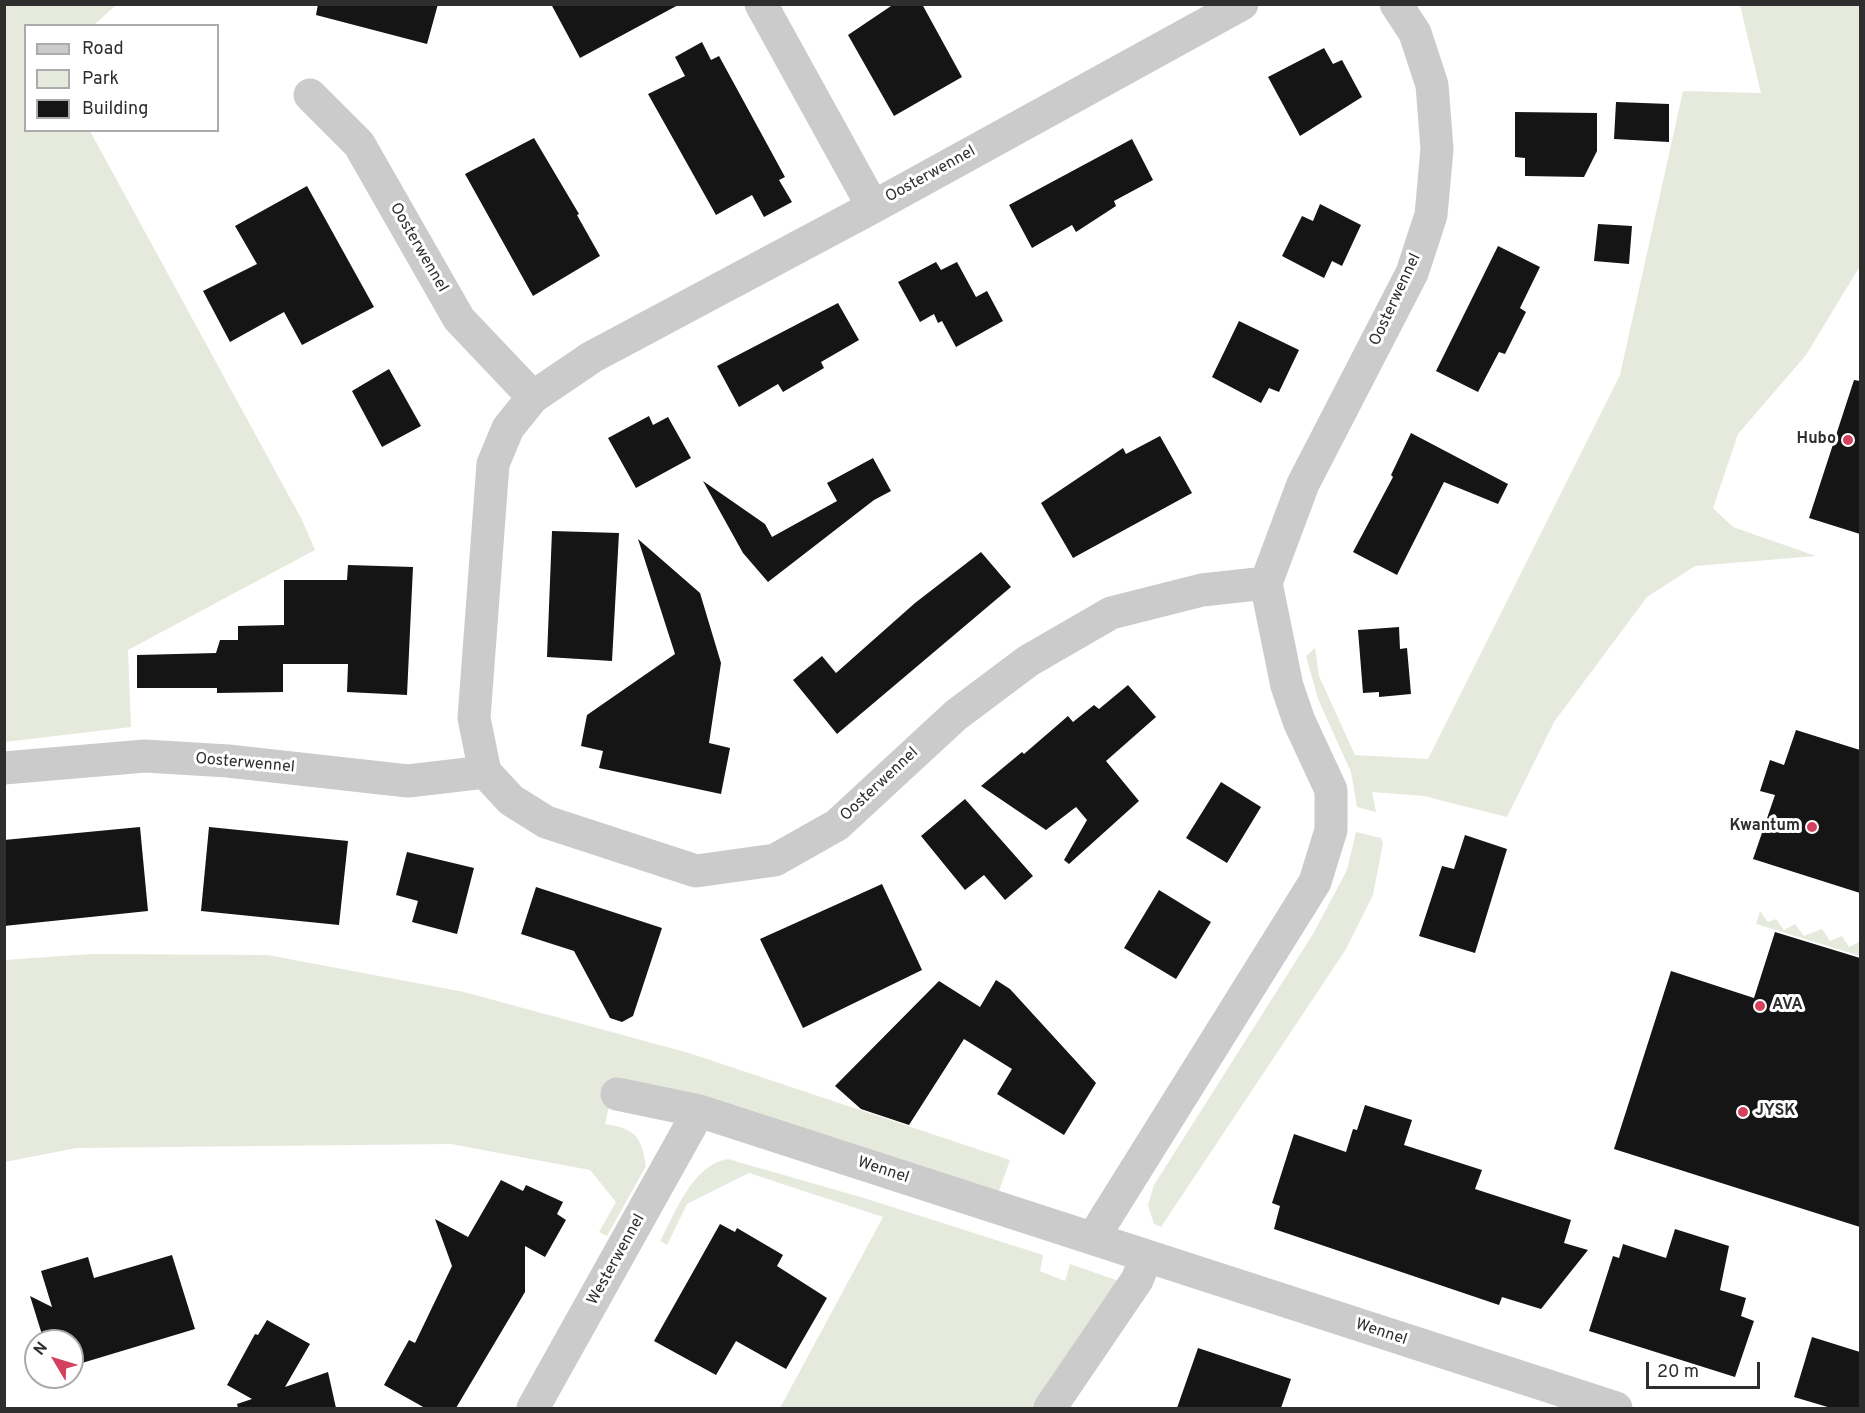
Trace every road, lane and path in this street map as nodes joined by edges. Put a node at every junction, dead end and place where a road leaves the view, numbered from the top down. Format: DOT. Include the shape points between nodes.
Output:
graph roads {
  1 [pos="761,4"];
  2 [pos="1242,4"];
  3 [pos="1396,4"];
  4 [pos="310,95"];
  5 [pos="873,207"];
  6 [pos="533,397"];
  7 [pos="1266,583"];
  8 [pos="4,768"];
  9 [pos="485,772"];
  10 [pos="617,1094"];
  11 [pos="699,1111"];
  12 [pos="1093,1238"];
  13 [pos="1146,1258"];
  14 [pos="533,1408"];
  15 [pos="1050,1408"];
  16 [pos="1616,1408"];
  1 -- 5 [label="street, Oosterwennel"];
  2 -- 5 [label="street, Oosterwennel"];
  3 -- 7 [label="street, Oosterwennel" via="1415,33 1432,85 1437,149 1431,215 1412,273 1304,484"];
  4 -- 6 [label="street, Oosterwennel" via="359,144 459,320"];
  5 -- 6 [label="street, Oosterwennel" via="592,357"];
  6 -- 9 [label="street, Oosterwennel" via="508,428 493,464 474,718"];
  7 -- 9 [label="street, Oosterwennel" via="1202,590 1102,618 1028,661 956,716 837,825 775,860 696,872 546,822 511,800"];
  7 -- 12 [label="street" via="1287,686 1331,790 1332,830 1315,882"];
  8 -- 9 [label="street, Oosterwennel" via="145,756 408,781"];
  10 -- 11 [label="street, Wennel"];
  11 -- 12 [label="street, Wennel"];
  11 -- 14 [label="street, Westerwennel"];
  12 -- 13 [label="street, Wennel"];
  13 -- 15 [label="street" via="1137,1280"];
  13 -- 16 [label="street, Wennel"];
}
